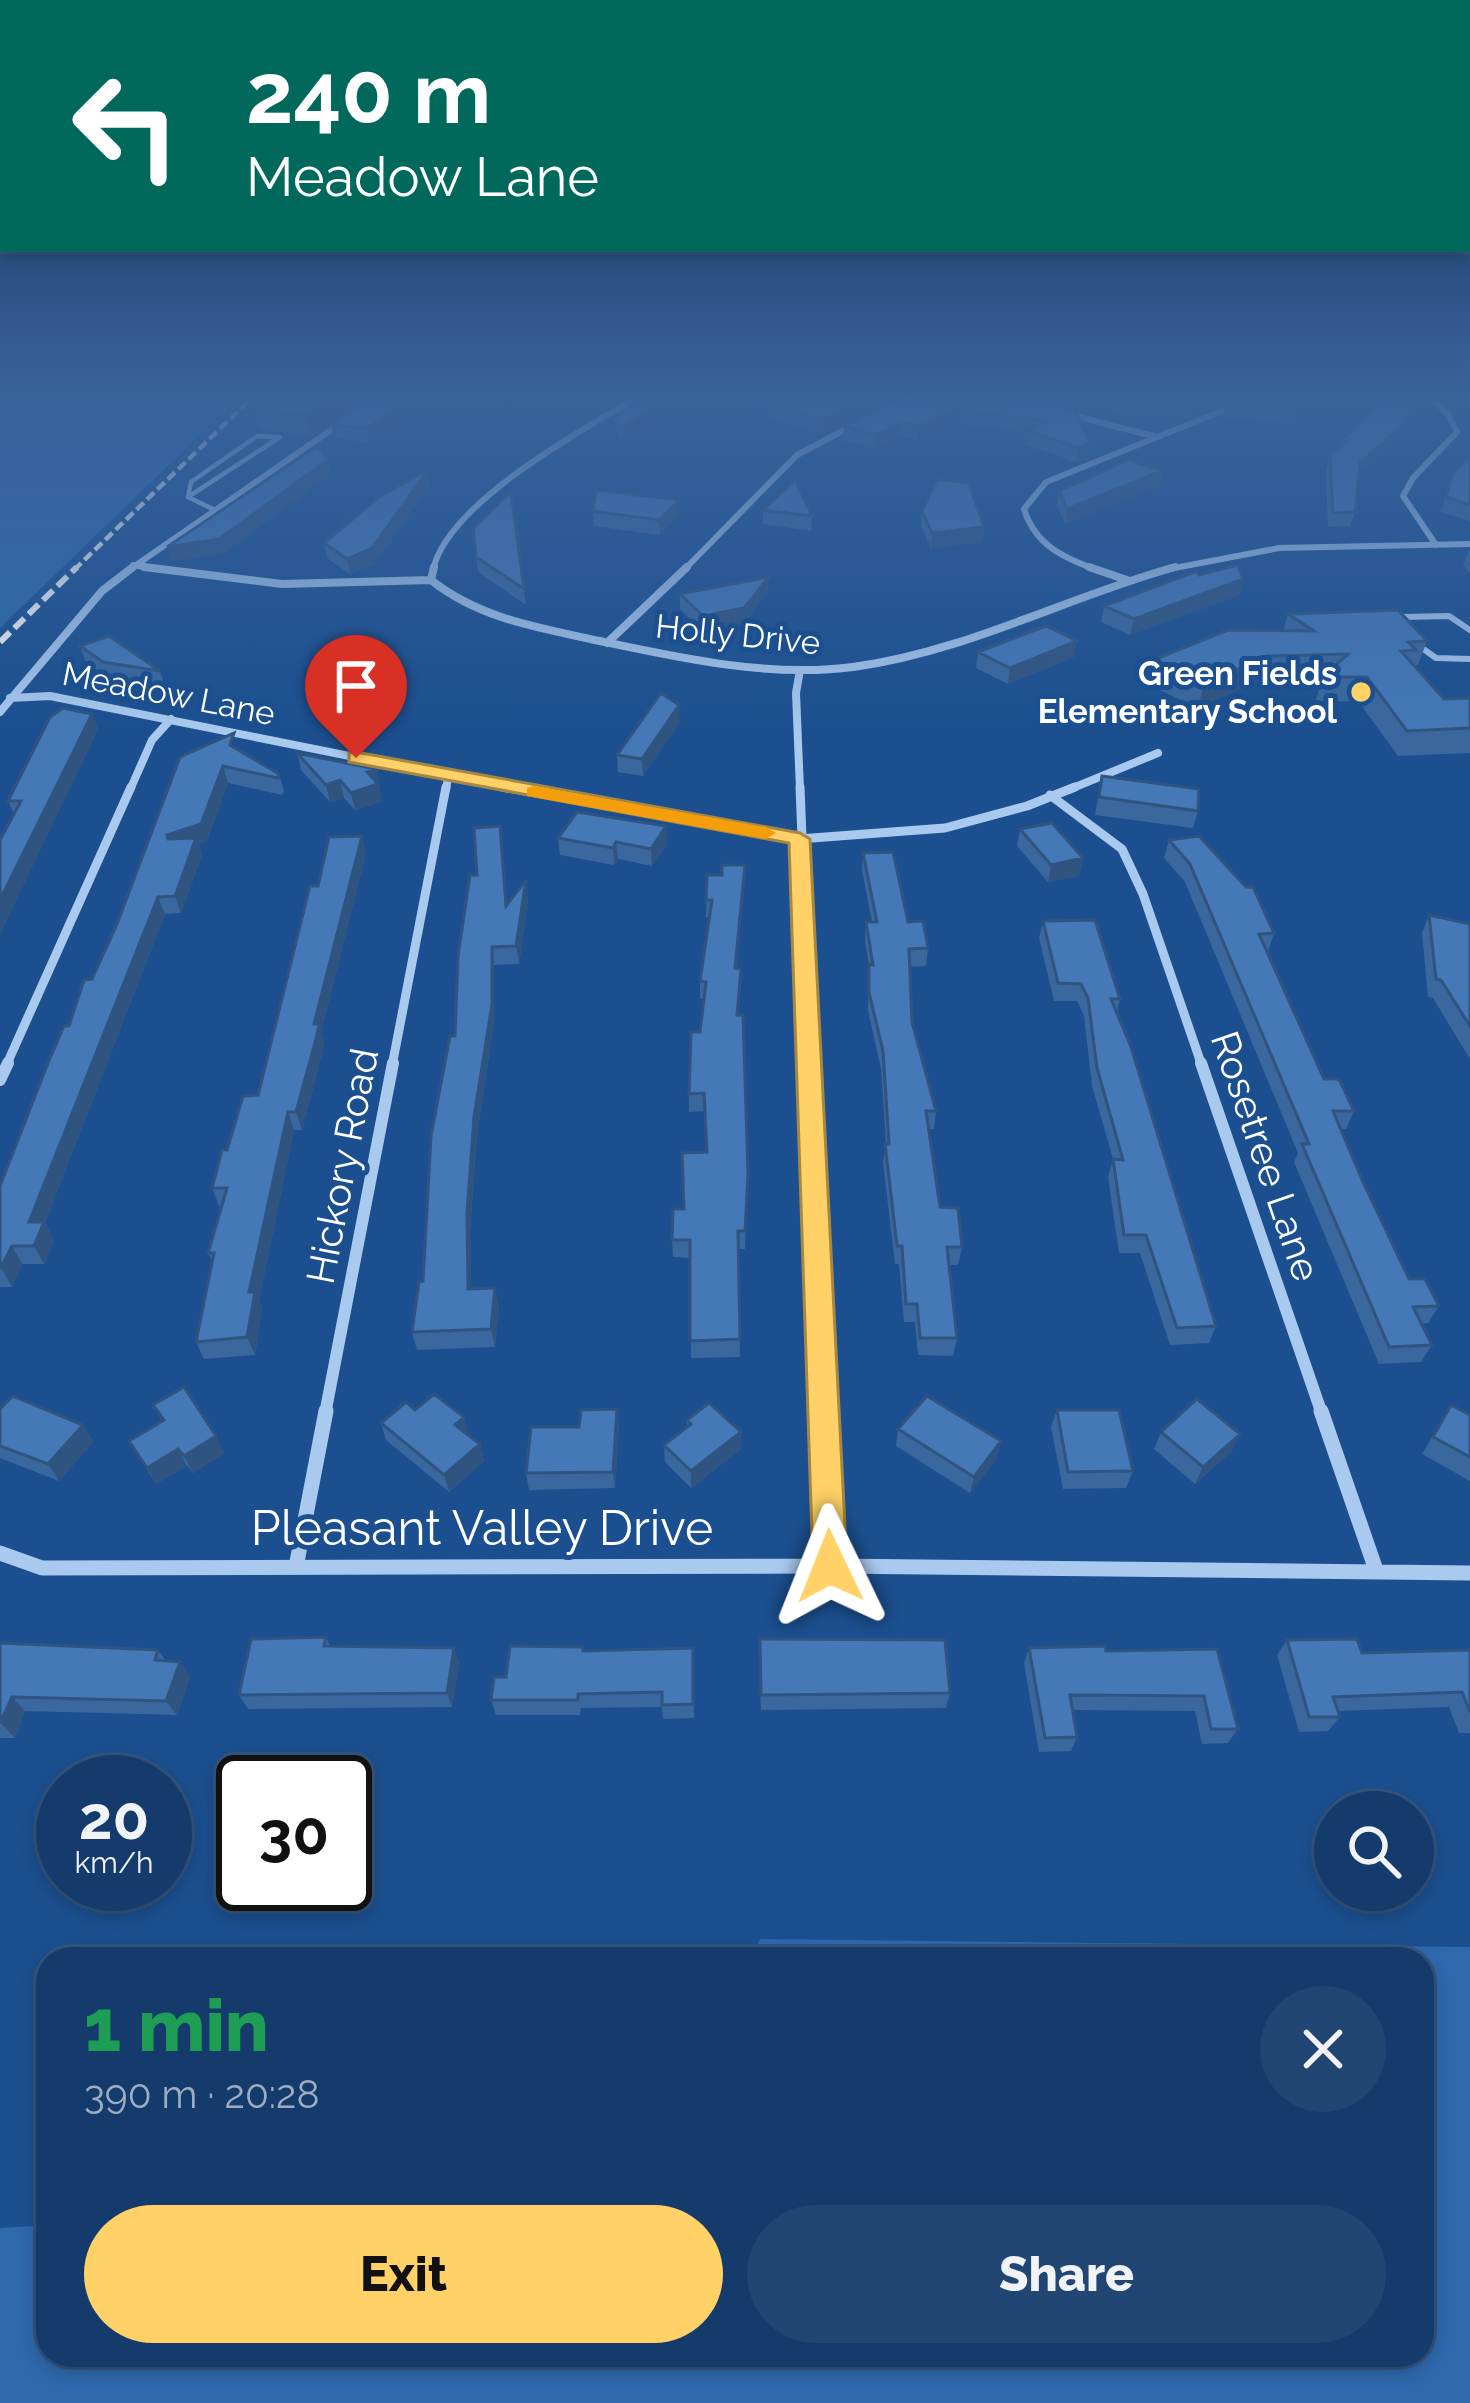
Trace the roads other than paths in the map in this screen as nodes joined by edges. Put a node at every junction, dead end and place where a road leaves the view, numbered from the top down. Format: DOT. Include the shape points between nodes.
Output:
graph roads {
  1 [pos="207,506"];
  2 [pos="217,506"];
  3 [pos="483,506"];
  4 [pos="744,506"];
  5 [pos="1026,506"];
  6 [pos="1410,506"];
  7 [pos="213,509"];
  8 [pos="1470,544"];
  9 [pos="1436,545"];
  10 [pos="133,565"];
  11 [pos="431,580"];
  12 [pos="1127,580"];
  13 [pos="1387,617"];
  14 [pos="1402,617"];
  15 [pos="1470,630"];
  16 [pos="607,643"];
  17 [pos="1470,659"];
  18 [pos="800,670"];
  19 [pos="10,698"];
  20 [pos="0,712"];
  21 [pos="171,718"];
  22 [pos="1158,753"];
  23 [pos="448,777"];
  24 [pos="1050,795"];
  25 [pos="800,839"];
  26 [pos="0,1080"];
  27 [pos="0,1553"];
  28 [pos="830,1566"];
  29 [pos="296,1567"];
  30 [pos="1376,1570"];
  31 [pos="1470,1573"];
  1 -- 7 [label="lane"];
  2 -- 7 [label="street"];
  3 -- 11 [label="street" via="441,544"];
  4 -- 16 [label="street"];
  5 -- 12 [label="street" via="1038,540"];
  6 -- 9 [label="street"];
  7 -- 10 [label="street"];
  8 -- 9 [label="street, Holly Drive"];
  9 -- 12 [label="street, Holly Drive" via="1236,553"];
  10 -- 11 [label="street" via="283,588"];
  10 -- 19 [label="street" via="75,618"];
  11 -- 16 [label="street, Holly Drive" via="480,612"];
  12 -- 18 [label="street, Holly Drive" via="903,656"];
  13 -- 14 [label="lane"];
  14 -- 15 [label="lane" via="1449,616"];
  14 -- 17 [label="lane" via="1424,654"];
  16 -- 18 [label="street, Holly Drive"];
  18 -- 25 [label="street"];
  19 -- 20 [label="street"];
  19 -- 21 [label="street, Meadow Lane" via="50,696"];
  21 -- 23 [label="street, Meadow Lane"];
  21 -- 26 [label="street" via="152,740"];
  22 -- 24 [label="street, Meadow Lane"];
  23 -- 25 [label="street, Meadow Lane"];
  23 -- 29 [label="street, Hickory Road"];
  24 -- 25 [label="street, Meadow Lane" via="945,828"];
  24 -- 30 [label="street, Rosetree Lane" via="1122,849 1143,894"];
  25 -- 28 [label="street"];
  27 -- 29 [label="street, Pleasant Valley Drive" via="43,1568"];
  28 -- 29 [label="street, Pleasant Valley Drive"];
  28 -- 30 [label="street, Pleasant Valley Drive"];
  30 -- 31 [label="street, Pleasant Valley Drive"];
}
